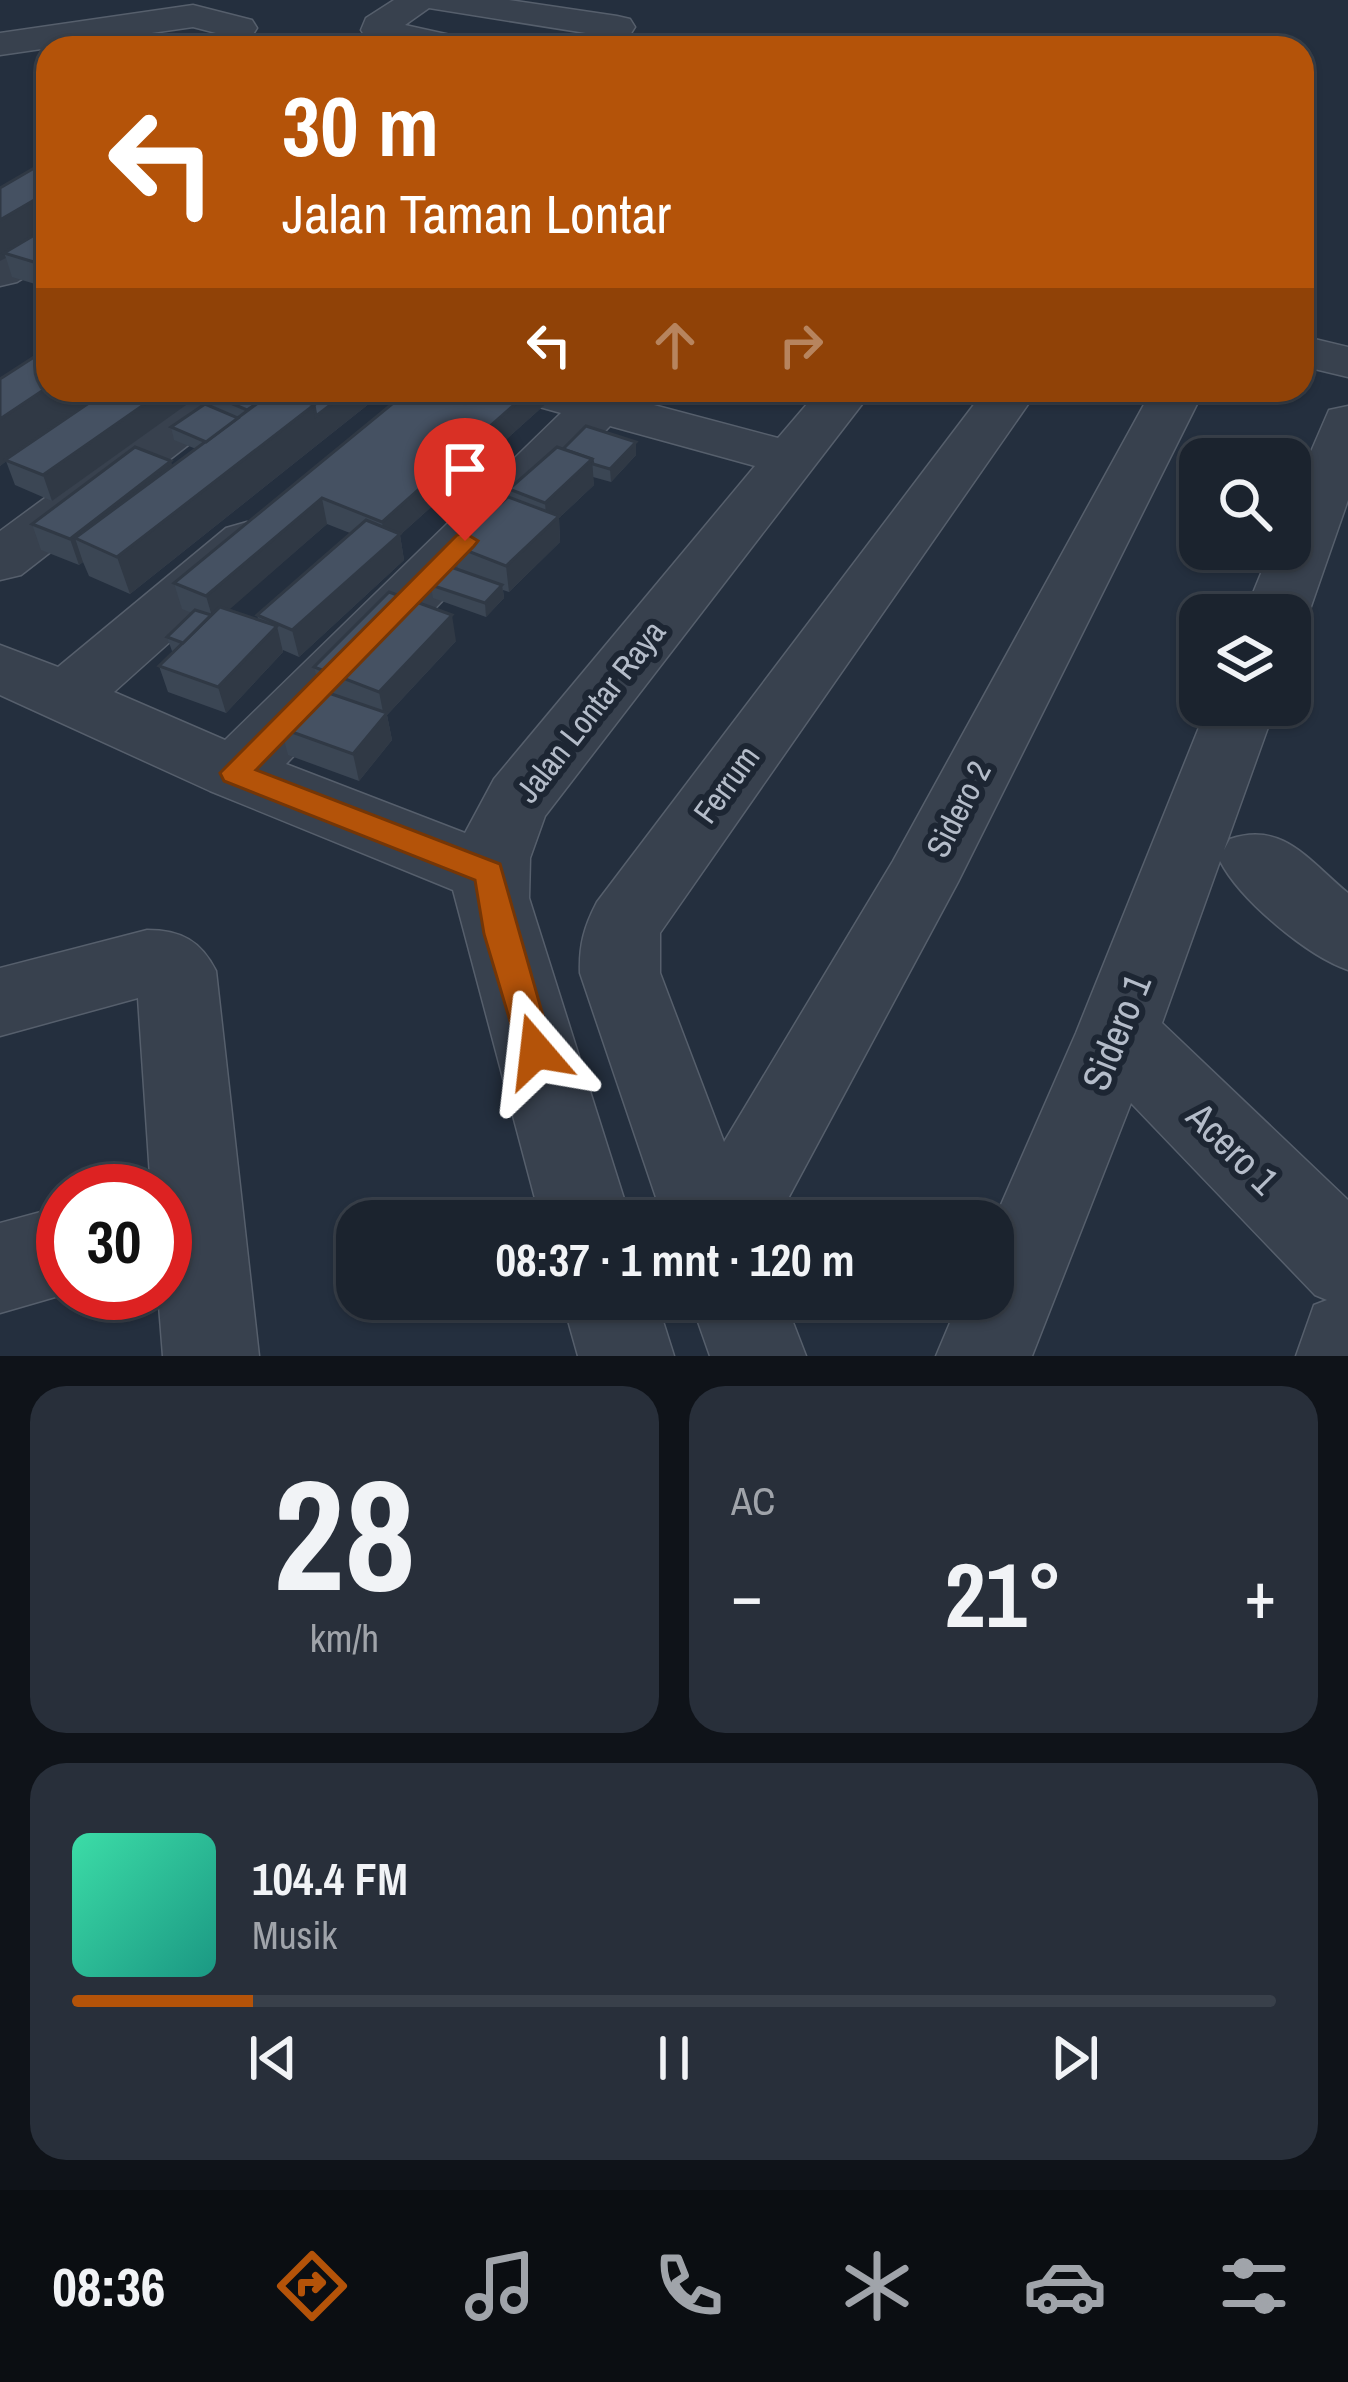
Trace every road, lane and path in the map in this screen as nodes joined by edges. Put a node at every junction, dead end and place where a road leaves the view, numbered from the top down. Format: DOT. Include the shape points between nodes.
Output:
graph roads {
  1 [pos="90,0"];
  2 [pos="418,0"];
  3 [pos="438,0"];
  4 [pos="1,21"];
  5 [pos="217,24"];
  6 [pos="617,27"];
  7 [pos="138,36"];
  8 [pos="406,36"];
  9 [pos="36,51"];
  10 [pos="0,56"];
  11 [pos="36,250"];
  12 [pos="0,272"];
  13 [pos="1314,318"];
  14 [pos="1348,326"];
  15 [pos="1314,354"];
  16 [pos="1348,362"];
  17 [pos="210,402"];
  18 [pos="603,402"];
  19 [pos="615,402"];
  20 [pos="837,402"];
  21 [pos="1003,402"];
  22 [pos="1172,402"];
  23 [pos="1348,422"];
  24 [pos="791,460"];
  25 [pos="280,513"];
  26 [pos="0,560"];
  27 [pos="1284,594"];
  28 [pos="22,684"];
  29 [pos="1234,726"];
  30 [pos="235,773"];
  31 [pos="1256,859"];
  32 [pos="489,873"];
  33 [pos="1348,938"];
  34 [pos="0,1002"];
  35 [pos="1117,1033"];
  36 [pos="1205,1064"];
  37 [pos="179,1164"];
  38 [pos="580,1200"];
  39 [pos="701,1200"];
  40 [pos="739,1200"];
  41 [pos="1348,1206"];
  42 [pos="36,1258"];
  43 [pos="1348,1263"];
  44 [pos="0,1268"];
  45 [pos="192,1272"];
  46 [pos="615,1320"];
  47 [pos="745,1320"];
  48 [pos="1348,1339"];
  49 [pos="211,1356"];
  50 [pos="626,1356"];
  51 [pos="758,1356"];
  52 [pos="984,1356"];
  53 [pos="1343,1356"];
  1 -- 4 [label="street"];
  2 -- 8 [label="street" via="379,26"];
  3 -- 6 [label="street"];
  4 -- 5 [label="street"];
  5 -- 7 [label="street"];
  9 -- 10 [label="street"];
  11 -- 12 [label="street"];
  13 -- 14 [label="street"];
  15 -- 16 [label="street"];
  17 -- 26 [label="street"];
  18 -- 30 [label="street"];
  19 -- 24 [label="street"];
  20 -- 24 [label="street, Jalan Lontar Raya"];
  21 -- 39 [label="street, Ferrum" via="624,923 620,973"];
  22 -- 40 [label="street, Sidero 2" via="920,882"];
  23 -- 27 [label="street"];
  24 -- 32 [label="street, Jalan Lontar Raya" via="519,798"];
  25 -- 28 [label="street"];
  28 -- 30 [label="street"];
  29 -- 35 [label="street, Sidero 1"];
  30 -- 32 [label="street"];
  31 -- 33 [label="street"];
  32 -- 38 [label="street, Jalan Lontar Raya"];
  34 -- 37 [label="street" via="147,964 176,971"];
  35 -- 43 [label="street, Acero 1"];
  35 -- 52 [label="street, Sidero 1"];
  36 -- 41 [label="street"];
  42 -- 44 [label="street"];
  45 -- 49 [label="street"];
  46 -- 50 [label="street"];
  47 -- 51 [label="street"];
  48 -- 53 [label="street"];
}
